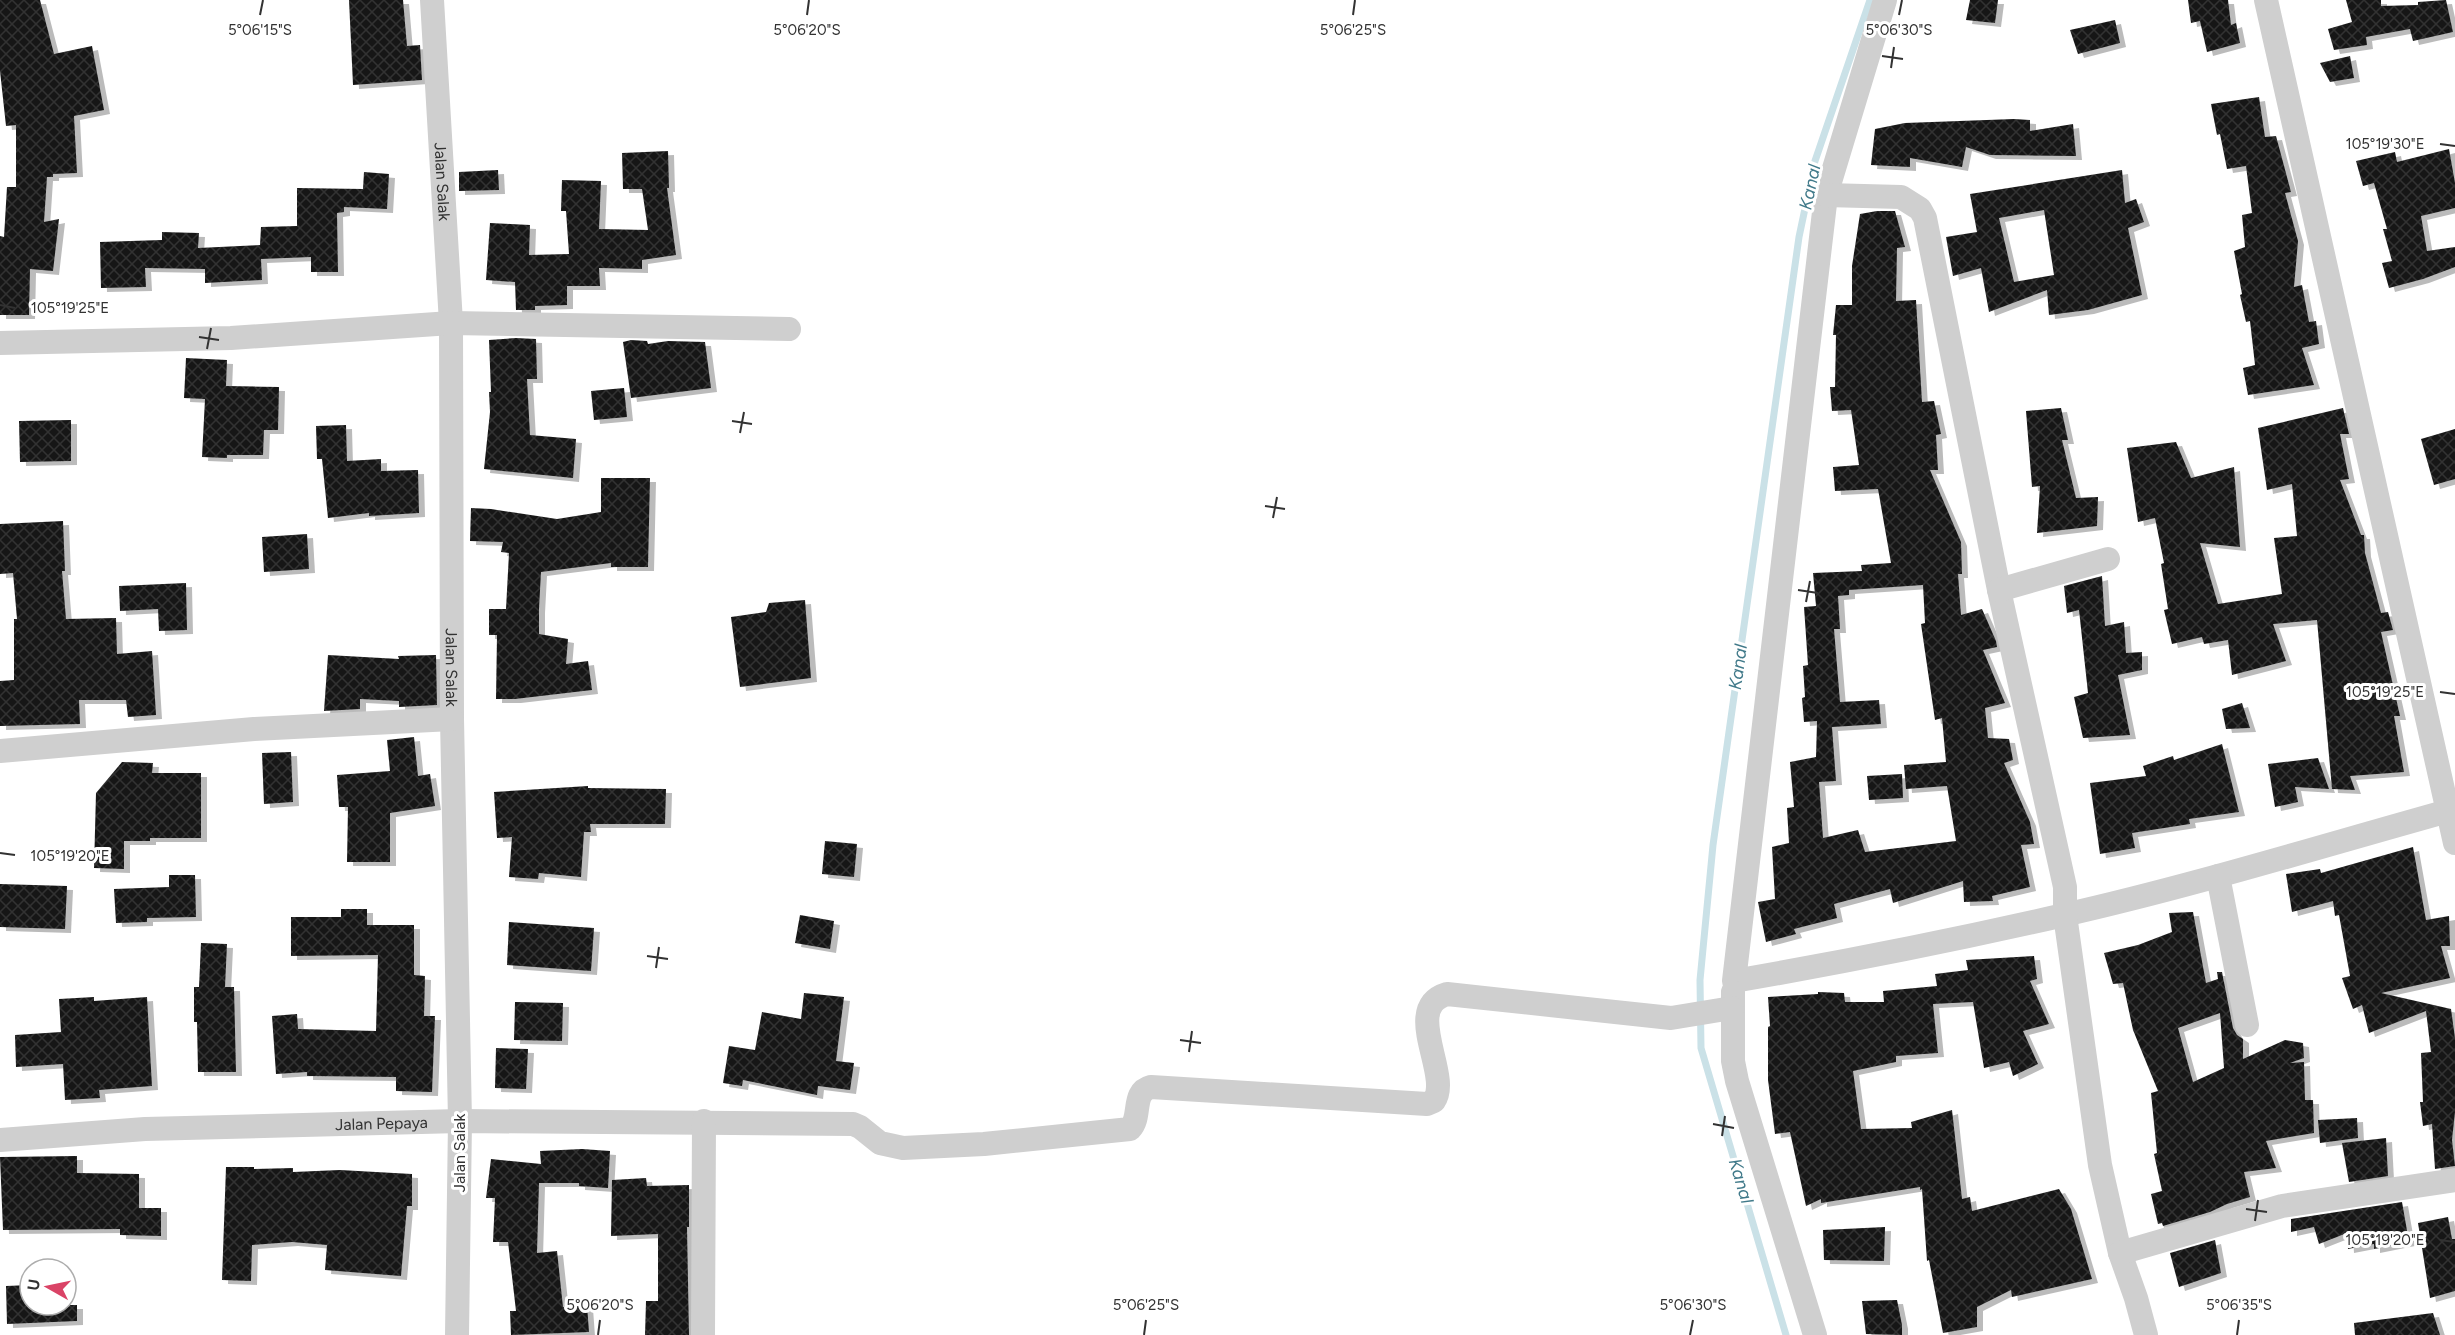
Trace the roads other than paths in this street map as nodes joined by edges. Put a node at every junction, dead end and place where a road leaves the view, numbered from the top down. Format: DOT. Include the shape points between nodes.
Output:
graph roads {
  1 [pos="432,0"];
  2 [pos="1886,0"];
  3 [pos="2266,0"];
  4 [pos="1826,195"];
  5 [pos="451,323"];
  6 [pos="789,329"];
  7 [pos="0,343"];
  8 [pos="2108,559"];
  9 [pos="1999,590"];
  10 [pos="452,719"];
  11 [pos="0,751"];
  12 [pos="2451,810"];
  13 [pos="2455,843"];
  14 [pos="2218,876"];
  15 [pos="2065,915"];
  16 [pos="1734,981"];
  17 [pos="1727,1009"];
  18 [pos="2247,1025"];
  19 [pos="460,1121"];
  20 [pos="704,1121"];
  21 [pos="0,1140"];
  22 [pos="2455,1180"];
  23 [pos="2120,1253"];
  24 [pos="457,1335"];
  25 [pos="704,1335"];
  26 [pos="1815,1335"];
  27 [pos="2146,1335"];
  1 -- 5 [label="street, Jalan Salak"];
  2 -- 4 [label="street"];
  3 -- 12 [label="street"];
  4 -- 9 [label="street" via="1901,197 1920,209 1925,218"];
  4 -- 16 [label="street"];
  5 -- 6 [label="street"];
  5 -- 7 [label="street" via="231,338"];
  5 -- 10 [label="street, Jalan Salak"];
  8 -- 9 [label="street"];
  9 -- 15 [label="street" via="2065,887"];
  10 -- 11 [label="street" via="254,729"];
  10 -- 19 [label="street, Jalan Salak"];
  12 -- 13 [label="street"];
  12 -- 14 [label="street"];
  14 -- 15 [label="street"];
  14 -- 18 [label="street"];
  15 -- 16 [label="street"];
  15 -- 23 [label="street" via="2100,1165"];
  16 -- 17 [label="street"];
  17 -- 20 [label="street, Jalan Pepaya" via="1671,1018 1438,996 1427,1019 1438,1090 1434,1101 1426,1104 1151,1088 1139,1096 1132,1128 1122,1132 903,1148 880,1143 853,1124"];
  17 -- 26 [label="street" via="1737,1081"];
  19 -- 20 [label="street, Jalan Pepaya"];
  19 -- 21 [label="street, Jalan Pepaya" via="145,1129"];
  19 -- 24 [label="street, Jalan Salak"];
  20 -- 25 [label="street"];
  22 -- 23 [label="street" via="2282,1206"];
  23 -- 27 [label="street"];
}
